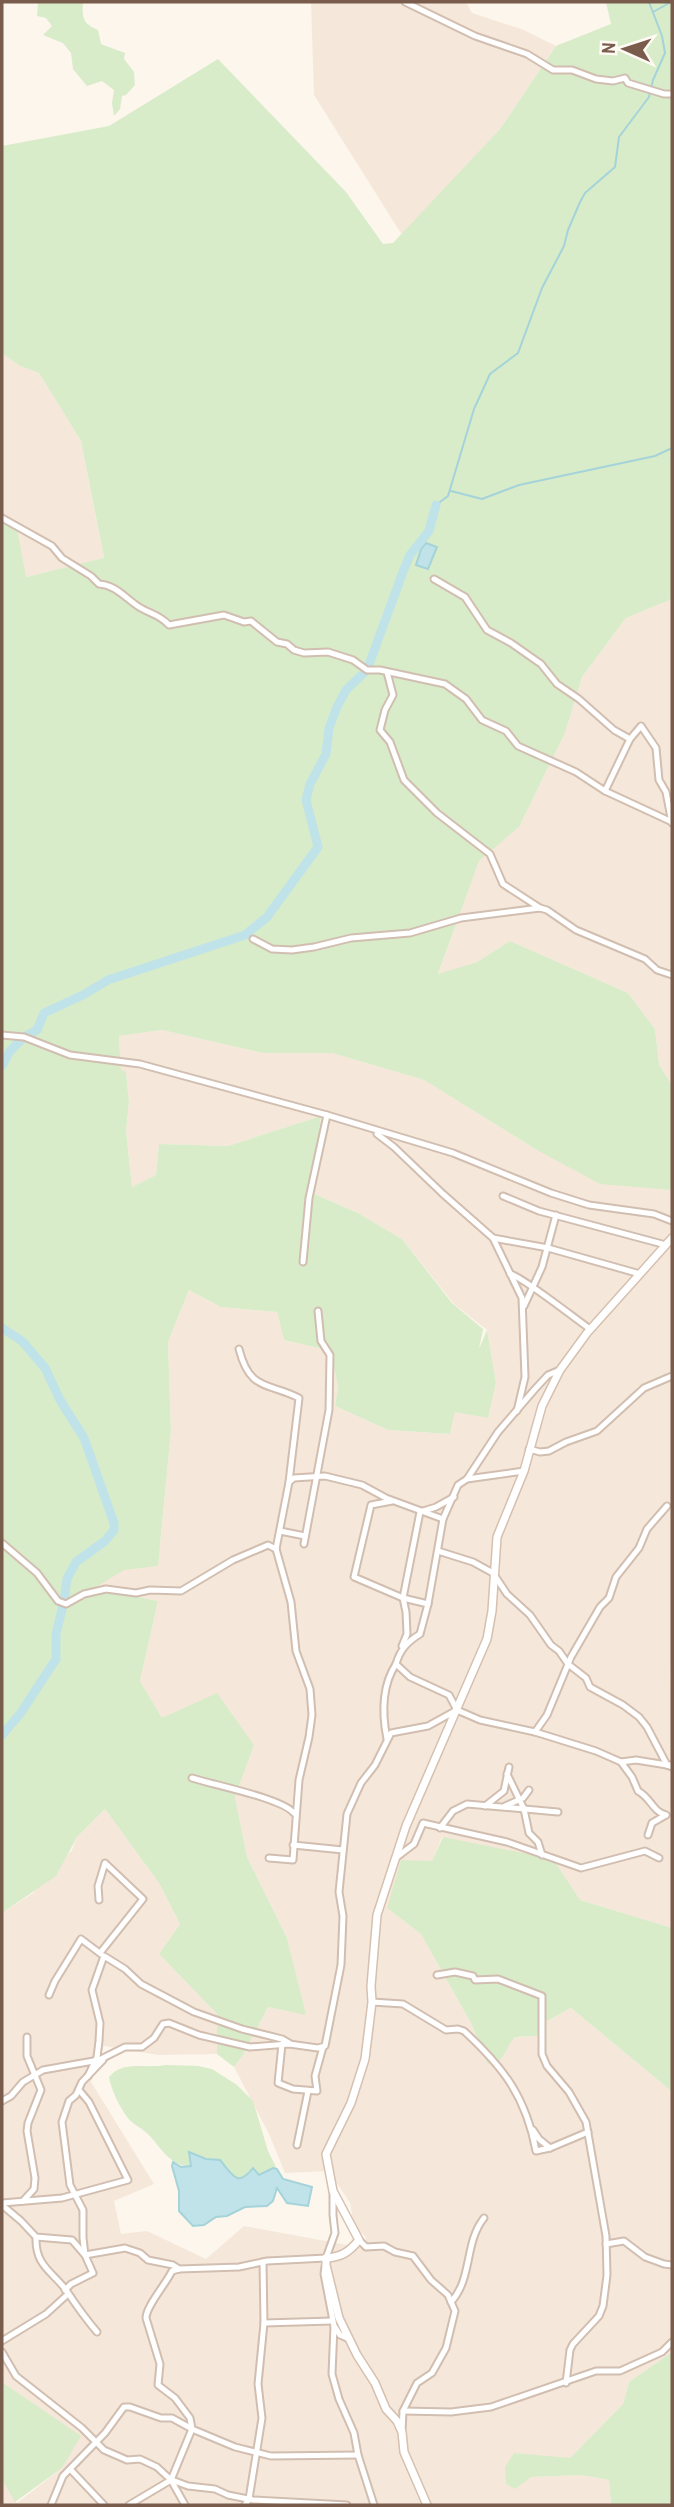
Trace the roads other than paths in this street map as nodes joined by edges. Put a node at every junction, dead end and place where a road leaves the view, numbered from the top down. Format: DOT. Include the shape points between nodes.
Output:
graph roads {
  1 [pos="405,2"];
  2 [pos="672,94"];
  3 [pos="2,518"];
  4 [pos="434,579"];
  5 [pos="387,672"];
  6 [pos="630,739"];
  7 [pos="605,791"];
  8 [pos="672,822"];
  9 [pos="540,908"];
  10 [pos="253,939"];
  11 [pos="672,975"];
  12 [pos="2,1035"];
  13 [pos="327,1115"];
  14 [pos="355,1124"];
  15 [pos="503,1196"];
  16 [pos="556,1215"];
  17 [pos="672,1221"];
  18 [pos="493,1238"];
  19 [pos="672,1238"];
  20 [pos="666,1245"];
  21 [pos="548,1248"];
  22 [pos="303,1262"];
  23 [pos="510,1274"];
  24 [pos="640,1274"];
  25 [pos="533,1288"];
  26 [pos="522,1309"];
  27 [pos="318,1311"];
  28 [pos="590,1329"];
  29 [pos="239,1349"];
  30 [pos="560,1370"];
  31 [pos="672,1377"];
  32 [pos="517,1410"];
  33 [pos="529,1449"];
  34 [pos="524,1471"];
  35 [pos="316,1477"];
  36 [pos="467,1479"];
  37 [pos="289,1482"];
  38 [pos="454,1497"];
  39 [pos="392,1501"];
  40 [pos="667,1506"];
  41 [pos="420,1512"];
  42 [pos="443,1519"];
  43 [pos="280,1531"];
  44 [pos="305,1536"];
  45 [pos="2,1543"];
  46 [pos="304,1544"];
  47 [pos="276,1549"];
  48 [pos="438,1551"];
  49 [pos="495,1576"];
  50 [pos="402,1598"];
  51 [pos="428,1604"];
  52 [pos="400,1652"];
  53 [pos="396,1664"];
  54 [pos="568,1664"];
  55 [pos="457,1710"];
  56 [pos="535,1732"];
  57 [pos="387,1739"];
  58 [pos="621,1762"];
  59 [pos="670,1766"];
  60 [pos="509,1767"];
  61 [pos="508,1774"];
  62 [pos="192,1778"];
  63 [pos="529,1790"];
  64 [pos="519,1800"];
  65 [pos="485,1806"];
  66 [pos="502,1807"];
  67 [pos="524,1809"];
  68 [pos="558,1812"];
  69 [pos="295,1816"];
  70 [pos="409,1819"];
  71 [pos="423,1823"];
  72 [pos="440,1828"];
  73 [pos="648,1835"];
  74 [pos="293,1845"];
  75 [pos="343,1850"];
  76 [pos="542,1855"];
  77 [pos="269,1858"];
  78 [pos="395,1858"];
  79 [pos="659,1858"];
  80 [pos="99,1900"];
  81 [pos="102,1954"];
  82 [pos="437,1975"];
  83 [pos="49,1995"];
  84 [pos="372,2002"];
  85 [pos="27,2038"];
  86 [pos="282,2044"];
  87 [pos="289,2044"];
  88 [pos="323,2047"];
  89 [pos="105,2058"];
  90 [pos="95,2061"];
  91 [pos="34,2075"];
  92 [pos="88,2076"];
  93 [pos="79,2090"];
  94 [pos="308,2091"];
  95 [pos="2,2101"];
  96 [pos="532,2129"];
  97 [pos="588,2132"];
  98 [pos="297,2145"];
  99 [pos="550,2148"];
  100 [pos="333,2191"];
  101 [pos="74,2194"];
  102 [pos="23,2201"];
  103 [pos="2,2204"];
  104 [pos="484,2218"];
  105 [pos="36,2237"];
  106 [pos="359,2240"];
  107 [pos="606,2244"];
  108 [pos="85,2255"];
  109 [pos="326,2261"];
  110 [pos="263,2262"];
  111 [pos="672,2264"];
  112 [pos="179,2269"];
  113 [pos="67,2292"];
  114 [pos="451,2302"];
  115 [pos="264,2323"];
  116 [pos="333,2324"];
  117 [pos="97,2332"];
  118 [pos="349,2339"];
  119 [pos="2,2342"];
  120 [pos="672,2342"];
  121 [pos="2,2352"];
  122 [pos="566,2383"];
  123 [pos="404,2411"];
  124 [pos="192,2428"];
  125 [pos="402,2432"];
  126 [pos="96,2441"];
  127 [pos="255,2454"];
  128 [pos="358,2455"];
  129 [pos="70,2469"];
  130 [pos="171,2480"];
  131 [pos="247,2502"];
  132 [pos="51,2505"];
  133 [pos="104,2505"];
  134 [pos="129,2505"];
  135 [pos="184,2505"];
  136 [pos="331,2505"];
  137 [pos="346,2505"];
  138 [pos="374,2505"];
  139 [pos="427,2505"];
  1 -- 2 [label="street" via="475,36 527,54 553,70 572,69 613,81 625,78 628,83"];
  3 -- 5 [label="street" via="169,625 224,615 251,621 294,650 328,652 367,670"];
  4 -- 6 [label="street" via="465,597 487,630 541,664 557,684"];
  5 -- 7 [label="street" via="445,684 466,699 482,720 506,731 518,746 576,772"];
  5 -- 9 [label="street" via="394,695 384,710 380,730 390,741 404,780 490,854 503,884"];
  6 -- 7 [label="street"];
  6 -- 8 [label="street" via="641,726 656,748 659,780"];
  7 -- 8 [label="street"];
  9 -- 10 [label="street" via="292,950 272,949"];
  9 -- 11 [label="street"];
  12 -- 13 [label="street" via="24,1037 70,1055 140,1064"];
  13 -- 14 [label="street"];
  13 -- 22 [label="street" via="309,1198"];
  14 -- 17 [label="street" via="453,1153 589,1205"];
  14 -- 18 [label="street" via="382,1136"];
  15 -- 16 [label="street"];
  16 -- 20 [label="street"];
  16 -- 21 [label="street"];
  18 -- 21 [label="street"];
  18 -- 23 [label="street"];
  19 -- 20 [label="street"];
  20 -- 24 [label="street"];
  21 -- 24 [label="street"];
  21 -- 25 [label="street"];
  23 -- 25 [label="street" via="518,1274"];
  23 -- 26 [label="street" via="522,1298"];
  24 -- 28 [label="street"];
  25 -- 26 [label="street"];
  25 -- 28 [label="street"];
  26 -- 32 [label="street" via="525,1377"];
  27 -- 35 [label="street" via="321,1341 330,1364 329,1410"];
  28 -- 30 [label="street"];
  29 -- 37 [label="street" via="260,1385 299,1398"];
  30 -- 32 [label="street" via="548,1376"];
  30 -- 33 [label="street" via="542,1406"];
  31 -- 33 [label="street" via="644,1388 597,1431 549,1451"];
  32 -- 36 [label="street"];
  33 -- 34 [label="street"];
  34 -- 36 [label="street"];
  34 -- 49 [label="street" via="497,1537"];
  35 -- 37 [label="street"];
  35 -- 39 [label="street" via="362,1485"];
  35 -- 44 [label="street"];
  36 -- 38 [label="street" via="458,1485"];
  37 -- 43 [label="street"];
  38 -- 41 [label="street"];
  38 -- 42 [label="street"];
  39 -- 41 [label="street"];
  39 -- 50 [label="street" via="370,1505 354,1577"];
  40 -- 54 [label="street" via="616,1577 609,1598"];
  41 -- 42 [label="street"];
  41 -- 50 [label="street"];
  42 -- 48 [label="street"];
  43 -- 44 [label="street"];
  43 -- 47 [label="street"];
  44 -- 46 [label="street"];
  45 -- 47 [label="street" via="64,1604 106,1590 181,1591 250,1551 268,1545"];
  47 -- 69 [label="street" via="291,1602 296,1651 311,1696"];
  48 -- 49 [label="street" via="473,1562"];
  48 -- 51 [label="street"];
  49 -- 54 [label="street"];
  49 -- 55 [label="street" via="487,1639"];
  50 -- 51 [label="street"];
  50 -- 52 [label="street" via="407,1634"];
  51 -- 52 [label="street" via="420,1634"];
  52 -- 53 [label="street"];
  53 -- 55 [label="street" via="410,1677 449,1695"];
  53 -- 57 [label="street" via="384,1700"];
  54 -- 56 [label="street"];
  54 -- 59 [label="street" via="586,1678 590,1688 639,1717"];
  55 -- 56 [label="street"];
  55 -- 57 [label="street" via="428,1726 394,1731"];
  55 -- 70 [label="street"];
  56 -- 58 [label="street"];
  57 -- 75 [label="street" via="347,1814"];
  58 -- 59 [label="street"];
  58 -- 73 [label="street" via="638,1791 666,1815 652,1822"];
  60 -- 61 [label="street"];
  61 -- 64 [label="street"];
  61 -- 65 [label="street" via="504,1791"];
  62 -- 69 [label="street" via="239,1788 293,1810"];
  63 -- 64 [label="street"];
  64 -- 66 [label="street"];
  64 -- 67 [label="street"];
  65 -- 66 [label="street"];
  65 -- 72 [label="street" via="467,1804 453,1811"];
  66 -- 67 [label="street"];
  67 -- 68 [label="street"];
  67 -- 76 [label="street" via="529,1833"];
  69 -- 74 [label="street"];
  70 -- 71 [label="street"];
  70 -- 78 [label="street"];
  71 -- 72 [label="street"];
  71 -- 78 [label="street" via="414,1843"];
  72 -- 76 [label="street"];
  74 -- 75 [label="street"];
  74 -- 77 [label="street" via="292,1860"];
  75 -- 88 [label="street" via="341,1965"];
  76 -- 79 [label="street" via="581,1868 645,1851"];
  78 -- 84 [label="street" via="377,1915"];
  80 -- 81 [label="street" via="105,1863 142,1899"];
  81 -- 83 [label="street" via="81,1939"];
  81 -- 87 [label="street" via="150,1990 194,2012"];
  81 -- 90 [label="street" via="92,1990 100,2023"];
  82 -- 97 [label="street" via="455,1972 475,1980 498,1979 542,1996 544,2060 582,2112"];
  84 -- 96 [label="street" via="404,2004 446,2030 464,2031 515,2087"];
  84 -- 100 [label="street" via="359,2081 326,2154"];
  85 -- 91 [label="street"];
  86 -- 87 [label="street"];
  86 -- 89 [label="street" via="250,2047 169,2023 142,2047 125,2047"];
  86 -- 94 [label="street" via="278,2084"];
  87 -- 88 [label="street"];
  88 -- 94 [label="street" via="315,2076 317,2091"];
  89 -- 90 [label="street"];
  89 -- 92 [label="street"];
  90 -- 91 [label="street"];
  90 -- 92 [label="street"];
  91 -- 95 [label="street"];
  91 -- 102 [label="street" via="41,2090 27,2131 35,2178 34,2189"];
  92 -- 93 [label="street"];
  93 -- 101 [label="street" via="69,2101 62,2122"];
  93 -- 101 [label="street" via="128,2180"];
  94 -- 98 [label="street"];
  96 -- 99 [label="street"];
  96 -- 99 [label="street" via="536,2151"];
  97 -- 99 [label="street"];
  97 -- 107 [label="street"];
  100 -- 106 [label="street"];
  100 -- 109 [label="street" via="335,2233"];
  101 -- 102 [label="street"];
  101 -- 108 [label="street" via="83,2210"];
  102 -- 103 [label="street"];
  103 -- 105 [label="street"];
  104 -- 114 [label="street" via="473,2235 463,2286"];
  105 -- 108 [label="street" via="72,2240"];
  105 -- 113 [label="street" via="41,2262"];
  106 -- 109 [label="street" via="340,2258"];
  106 -- 114 [label="street" via="366,2247 384,2246 413,2256"];
  107 -- 111 [label="street" via="624,2241 645,2257"];
  107 -- 122 [label="street" via="603,2306 570,2350"];
  108 -- 112 [label="street" via="125,2248"];
  108 -- 113 [label="street" via="93,2273 71,2284"];
  109 -- 110 [label="street"];
  109 -- 116 [label="street"];
  109 -- 118 [label="street" via="339,2318"];
  110 -- 112 [label="street"];
  110 -- 115 [label="street"];
  112 -- 124 [label="street" via="145,2312 160,2364 158,2385 175,2398"];
  113 -- 117 [label="street"];
  113 -- 119 [label="street" via="46,2314"];
  114 -- 123 [label="street" via="455,2311 446,2348 432,2373 416,2383"];
  115 -- 116 [label="street"];
  115 -- 127 [label="street" via="258,2384 262,2418"];
  116 -- 118 [label="street"];
  116 -- 128 [label="street" via="332,2374"];
  118 -- 125 [label="street"];
  120 -- 122 [label="street" via="654,2357 620,2371 596,2371"];
  121 -- 126 [label="street" via="16,2376"];
  122 -- 123 [label="street" via="473,2411"];
  123 -- 125 [label="street"];
  124 -- 126 [label="street" via="128,2406"];
  124 -- 127 [label="street"];
  124 -- 130 [label="street"];
  125 -- 139 [label="street" via="404,2452"];
  126 -- 129 [label="street"];
  126 -- 130 [label="street" via="127,2460 140,2459 157,2467"];
  127 -- 128 [label="street"];
  127 -- 131 [label="street"];
  128 -- 138 [label="street"];
  129 -- 132 [label="street"];
  129 -- 133 [label="street"];
  130 -- 131 [label="street" via="215,2489"];
  130 -- 134 [label="street"];
  130 -- 135 [label="street"];
  131 -- 136 [label="street"];
  136 -- 137 [label="street"];
}
